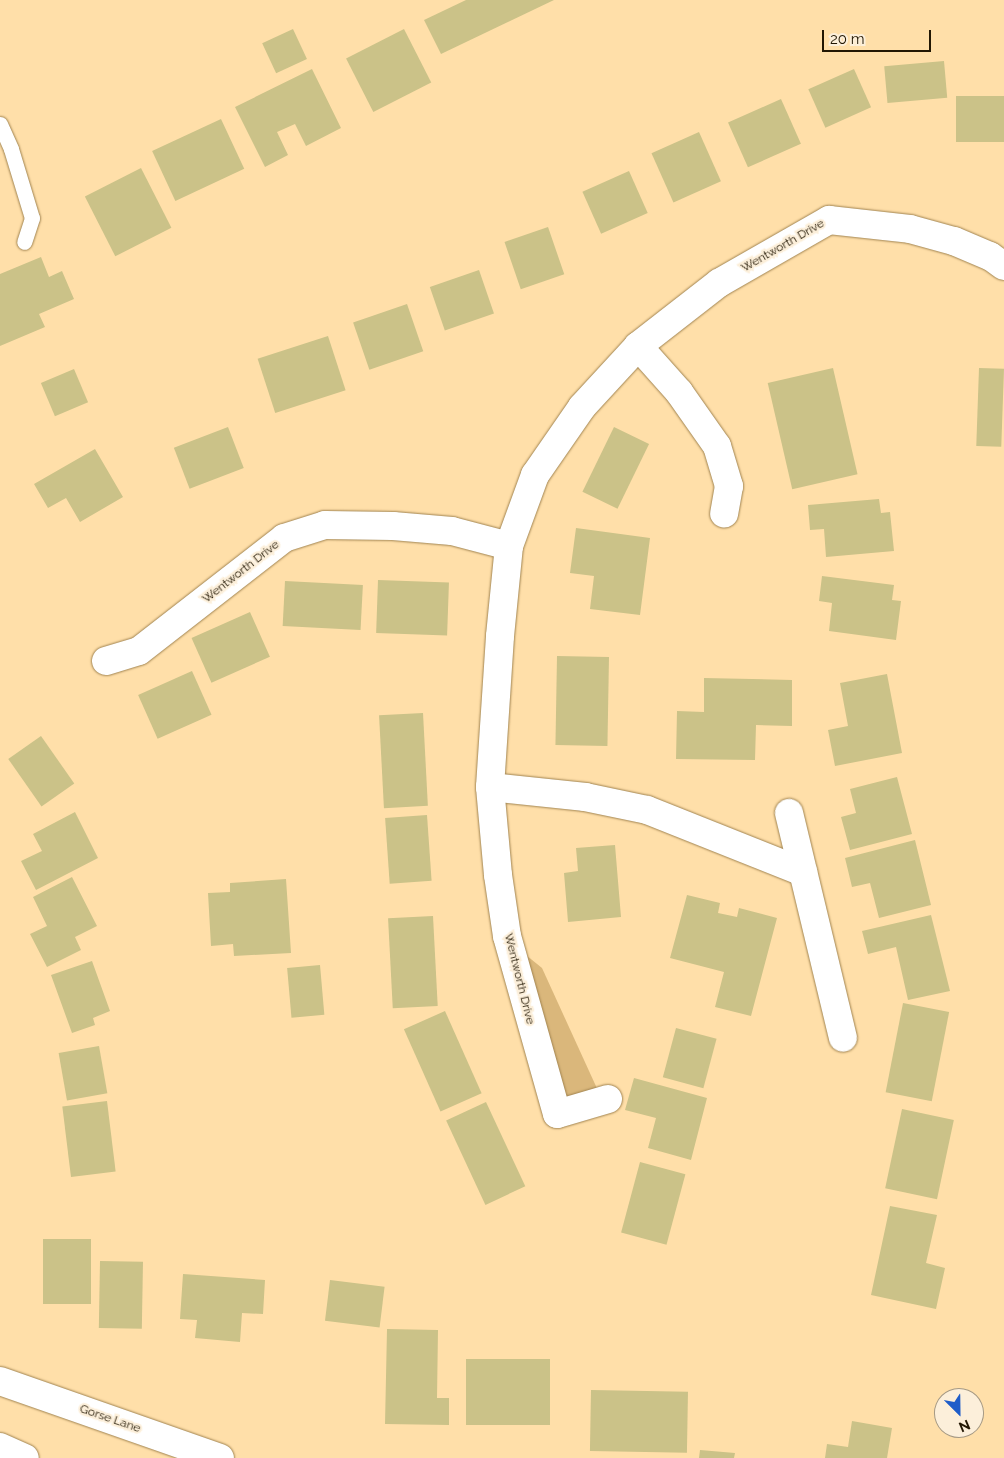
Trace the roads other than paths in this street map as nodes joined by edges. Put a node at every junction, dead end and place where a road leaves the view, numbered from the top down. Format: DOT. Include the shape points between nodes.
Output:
graph roads {
  1 [pos="0,124"];
  2 [pos="24,242"];
  3 [pos="1004,266"];
  4 [pos="638,346"];
  5 [pos="724,514"];
  6 [pos="509,546"];
  7 [pos="106,661"];
  8 [pos="490,787"];
  9 [pos="789,813"];
  10 [pos="803,872"];
  11 [pos="843,1038"];
  12 [pos="608,1099"];
  13 [pos="0,1381"];
  14 [pos="0,1447"];
  15 [pos="25,1458"];
  16 [pos="220,1458"];
  1 -- 2 [label="lane" via="32,218"];
  3 -- 4 [label="street, Wentworth Drive" via="990,256 954,241 910,229 829,220 719,283"];
  4 -- 5 [label="street" via="679,392 717,446 730,486"];
  4 -- 6 [label="street, Wentworth Drive" via="582,407 535,475"];
  6 -- 7 [label="street, Wentworth Drive" via="452,531 325,525 284,538 139,652"];
  6 -- 8 [label="street, Wentworth Drive"];
  8 -- 10 [label="street" via="585,798 647,810"];
  8 -- 12 [label="street, Wentworth Drive" via="507,936 557,1114"];
  9 -- 10 [label="street"];
  10 -- 11 [label="street"];
  13 -- 16 [label="street, Gorse Lane"];
  14 -- 15 [label="street"];
}
